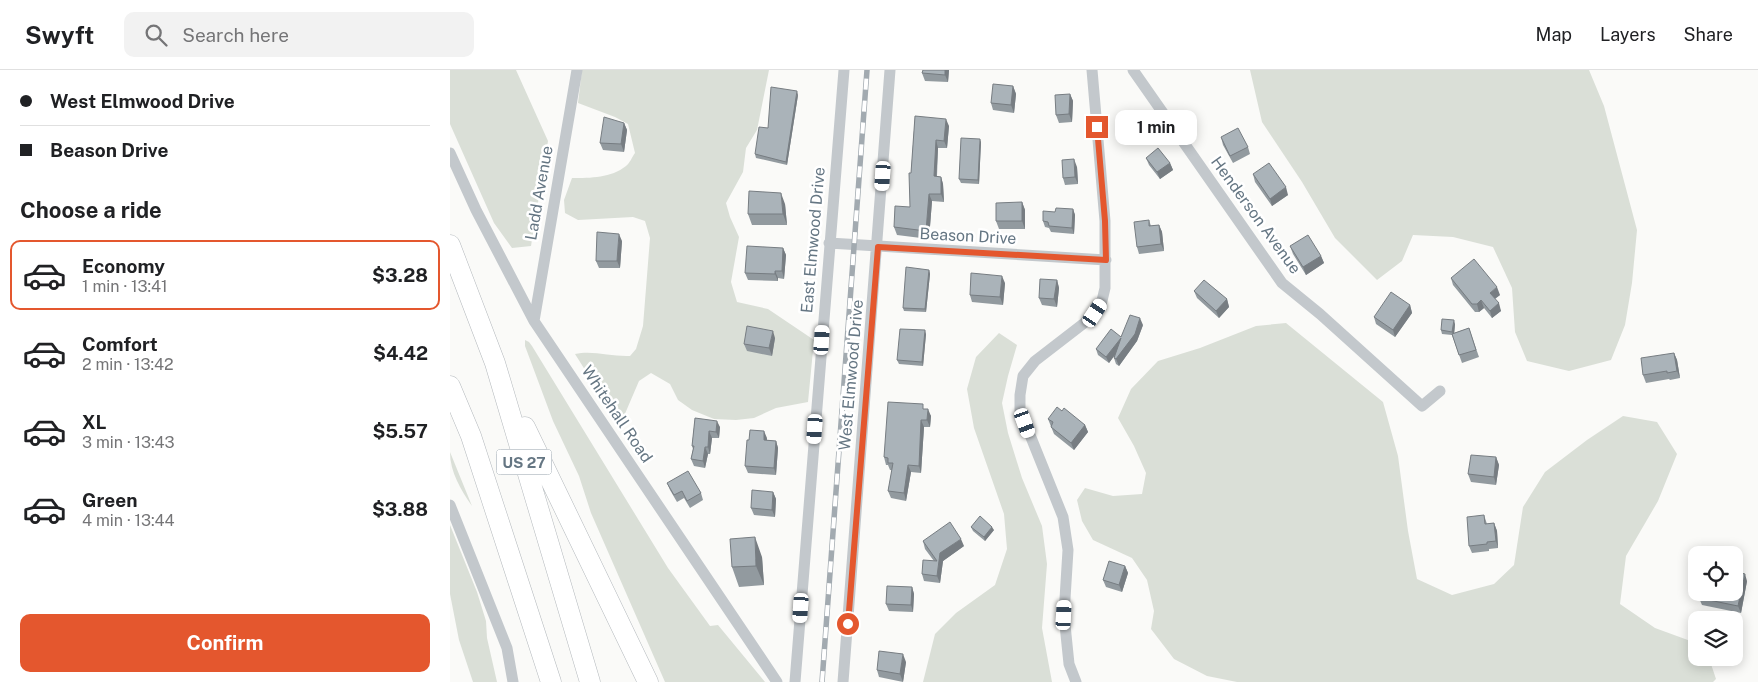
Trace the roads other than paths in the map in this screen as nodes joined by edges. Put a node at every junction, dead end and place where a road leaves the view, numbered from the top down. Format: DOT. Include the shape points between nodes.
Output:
graph roads {
  1 [pos="577,70"];
  2 [pos="844,70"];
  3 [pos="890,70"];
  4 [pos="1092,70"];
  5 [pos="1133,70"];
  6 [pos="450,153"];
  7 [pos="829,243"];
  8 [pos="450,245"];
  9 [pos="878,247"];
  10 [pos="1106,260"];
  11 [pos="534,321"];
  12 [pos="495,363"];
  13 [pos="450,386"];
  14 [pos="1440,391"];
  15 [pos="450,505"];
  16 [pos="513,682"];
  17 [pos="551,682"];
  18 [pos="590,682"];
  19 [pos="648,682"];
  20 [pos="777,682"];
  21 [pos="795,682"];
  22 [pos="843,682"];
  23 [pos="1076,682"];
  1 -- 11 [label="street, Ladd Avenue"];
  2 -- 7 [label="street, East Elmwood Drive"];
  3 -- 9 [label="street, West Elmwood Drive"];
  4 -- 10 [label="street"];
  5 -- 14 [label="street, Henderson Avenue" via="1282,283 1422,406"];
  6 -- 11 [label="street, Whitehall Road"];
  7 -- 9 [label="street, Beason Drive"];
  7 -- 21 [label="street, East Elmwood Drive"];
  8 -- 12 [label="highway, US 27"];
  9 -- 10 [label="street, Beason Drive"];
  9 -- 22 [label="street, West Elmwood Drive"];
  10 -- 23 [label="street" via="1101,304 1092,317 1035,361 1023,376 1020,394 1020,410 1063,517 1068,550 1064,615 1069,664"];
  11 -- 20 [label="street, Whitehall Road"];
  12 -- 18 [label="highway, US 27"];
  12 -- 19 [label="highway"];
  13 -- 17 [label="highway, US 27" via="472,436"];
  15 -- 16 [label="street" via="507,648"];
}
